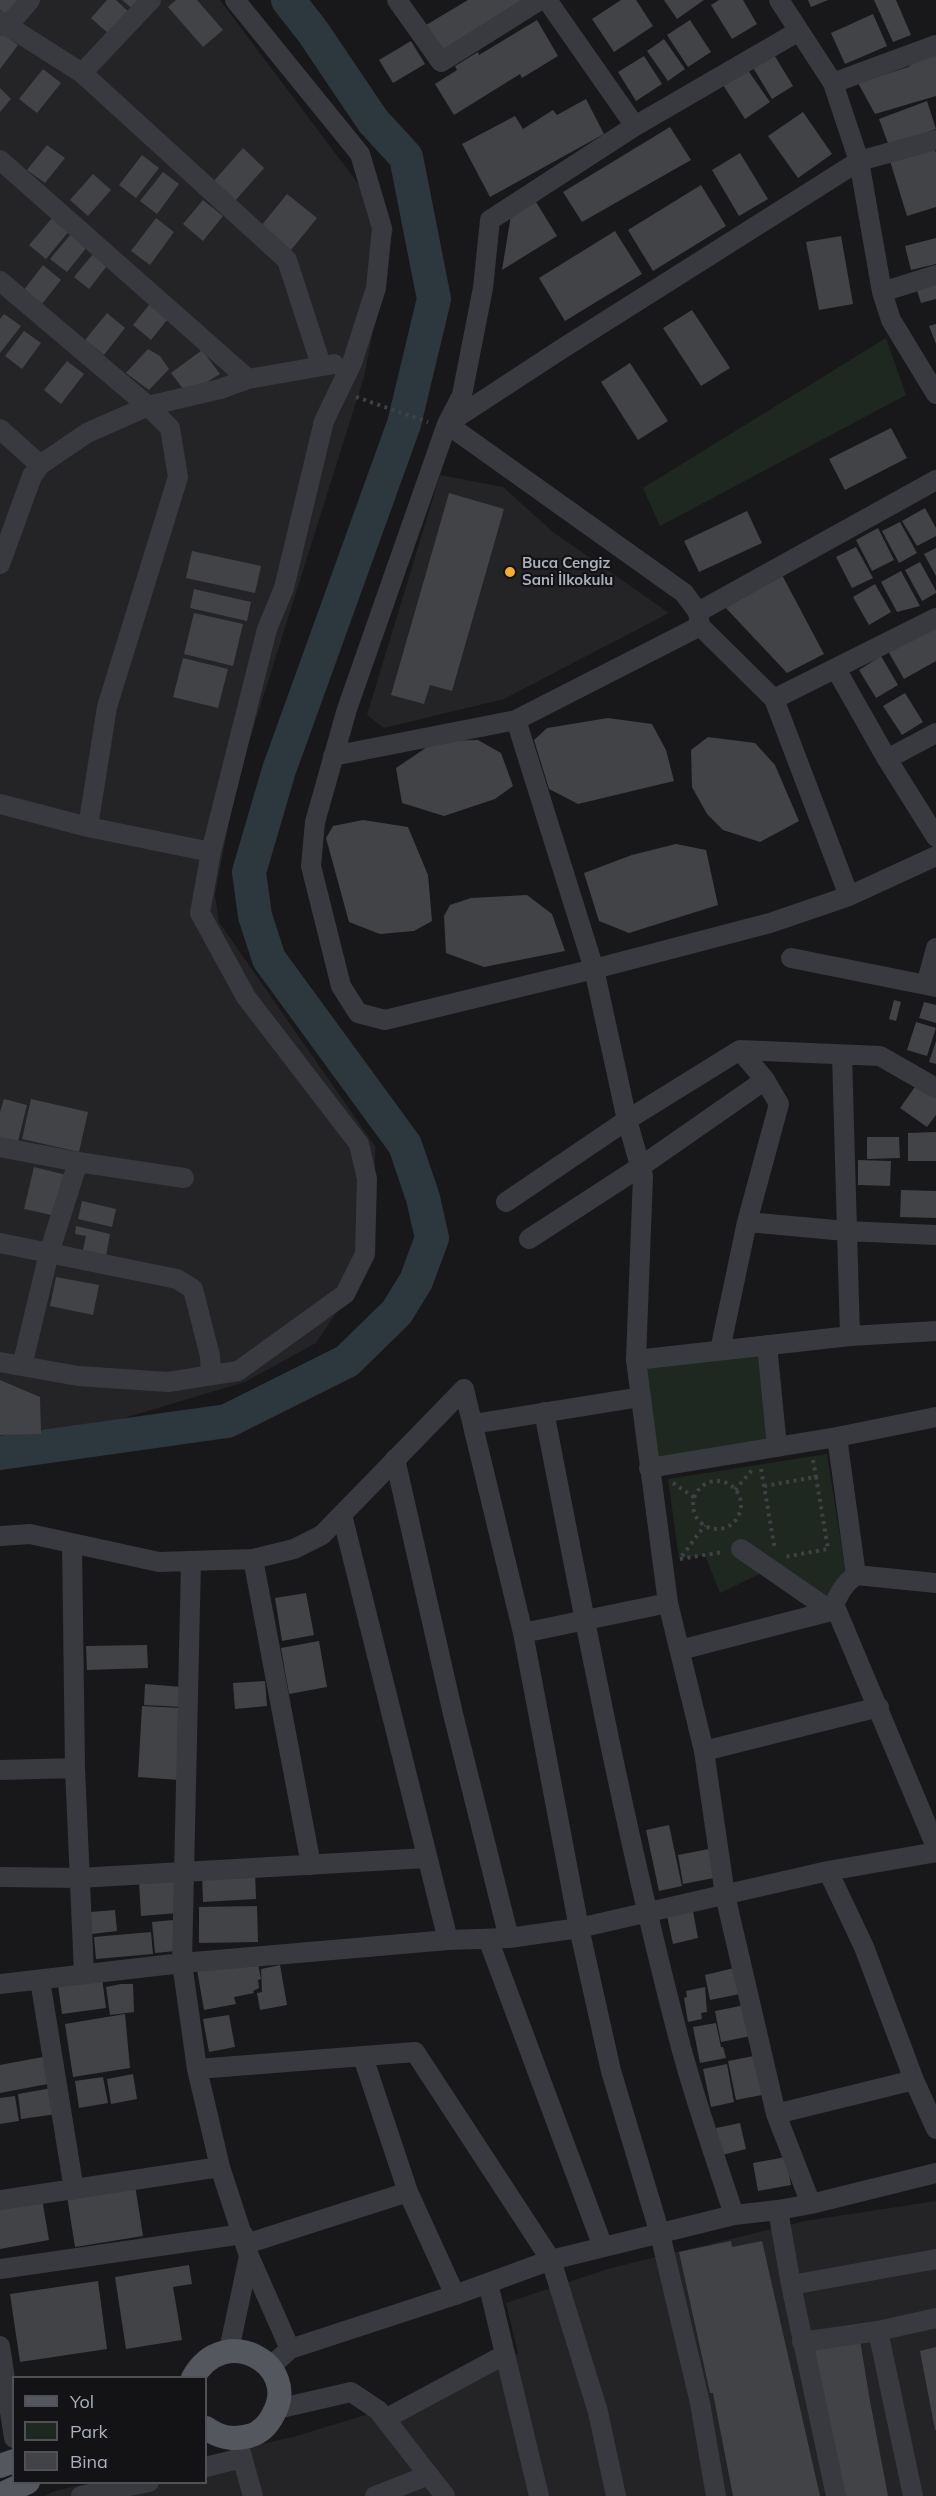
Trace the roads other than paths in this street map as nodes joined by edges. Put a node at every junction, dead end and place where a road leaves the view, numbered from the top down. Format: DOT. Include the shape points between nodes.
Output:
graph roads {
  1 [pos="30,0"];
  2 [pos="151,0"];
  3 [pos="236,0"];
  4 [pos="397,0"];
  5 [pos="540,0"];
  6 [pos="547,0"];
  7 [pos="779,0"];
  8 [pos="3,24"];
  9 [pos="799,31"];
  10 [pos="936,45"];
  11 [pos="82,73"];
  12 [pos="832,83"];
  13 [pos="635,126"];
  14 [pos="936,140"];
  15 [pos="0,160"];
  16 [pos="859,161"];
  17 [pos="936,275"];
  18 [pos="0,281"];
  19 [pos="882,292"];
  20 [pos="352,363"];
  21 [pos="321,365"];
  22 [pos="248,379"];
  23 [pos="934,389"];
  24 [pos="148,406"];
  25 [pos="441,424"];
  26 [pos="0,429"];
  27 [pos="40,465"];
  28 [pos="936,480"];
  29 [pos="2,554"];
  30 [pos="936,618"];
  31 [pos="699,619"];
  32 [pos="836,669"];
  33 [pos="774,699"];
  34 [pos="516,720"];
  35 [pos="936,733"];
  36 [pos="333,756"];
  37 [pos="887,759"];
  38 [pos="0,804"];
  39 [pos="88,827"];
  40 [pos="936,837"];
  41 [pos="211,852"];
  42 [pos="936,856"];
  43 [pos="849,896"];
  44 [pos="936,948"];
  45 [pos="792,958"];
  46 [pos="594,969"];
  47 [pos="931,986"];
  48 [pos="740,1050"];
  49 [pos="842,1055"];
  50 [pos="765,1080"];
  51 [pos="936,1088"];
  52 [pos="627,1120"];
  53 [pos="0,1147"];
  54 [pos="78,1162"];
  55 [pos="640,1167"];
  56 [pos="184,1178"];
  57 [pos="506,1202"];
  58 [pos="747,1222"];
  59 [pos="846,1231"];
  60 [pos="936,1235"];
  61 [pos="529,1239"];
  62 [pos="0,1243"];
  63 [pos="49,1253"];
  64 [pos="936,1331"];
  65 [pos="850,1336"];
  66 [pos="767,1345"];
  67 [pos="720,1350"];
  68 [pos="636,1360"];
  69 [pos="0,1362"];
  70 [pos="22,1366"];
  71 [pos="211,1375"];
  72 [pos="641,1397"];
  73 [pos="544,1412"];
  74 [pos="936,1417"];
  75 [pos="473,1424"];
  76 [pos="837,1437"];
  77 [pos="777,1448"];
  78 [pos="395,1459"];
  79 [pos="649,1468"];
  80 [pos="342,1515"];
  81 [pos="0,1536"];
  82 [pos="72,1543"];
  83 [pos="741,1549"];
  84 [pos="253,1559"];
  85 [pos="191,1561"];
  86 [pos="856,1575"];
  87 [pos="936,1583"];
  88 [pos="668,1603"];
  89 [pos="833,1607"];
  90 [pos="585,1620"];
  91 [pos="523,1633"];
  92 [pos="680,1650"];
  93 [pos="879,1707"];
  94 [pos="704,1751"];
  95 [pos="75,1768"];
  96 [pos="0,1770"];
  97 [pos="936,1847"];
  98 [pos="936,1852"];
  99 [pos="426,1858"];
  100 [pos="311,1865"];
  101 [pos="828,1871"];
  102 [pos="185,1873"];
  103 [pos="0,1877"];
  104 [pos="79,1878"];
  105 [pos="725,1895"];
  106 [pos="647,1912"];
  107 [pos="579,1928"];
  108 [pos="508,1938"];
  109 [pos="488,1939"];
  110 [pos="448,1940"];
  111 [pos="182,1963"];
  112 [pos="84,1974"];
  113 [pos="40,1980"];
  114 [pos="0,1984"];
  115 [pos="363,2057"];
  116 [pos="196,2069"];
  117 [pos="914,2080"];
  118 [pos="776,2114"];
  119 [pos="936,2130"];
  120 [pos="220,2167"];
  121 [pos="936,2173"];
  122 [pos="74,2190"];
  123 [pos="408,2192"];
  124 [pos="0,2200"];
  125 [pos="811,2204"];
  126 [pos="778,2210"];
  127 [pos="734,2215"];
  128 [pos="660,2234"];
  129 [pos="246,2245"];
  130 [pos="603,2247"];
  131 [pos="936,2259"];
  132 [pos="551,2260"];
  133 [pos="0,2269"];
  134 [pos="488,2283"];
  135 [pos="791,2285"];
  136 [pos="455,2295"];
  137 [pos="936,2318"];
  138 [pos="878,2331"];
  139 [pos="802,2342"];
  140 [pos="0,2346"];
  141 [pos="290,2349"];
  142 [pos="229,2350"];
  143 [pos="504,2355"];
  144 [pos="270,2367"];
  145 [pos="190,2374"];
  146 [pos="277,2409"];
  147 [pos="385,2419"];
  148 [pos="12,2425"];
  149 [pos="207,2429"];
  150 [pos="228,2444"];
  151 [pos="207,2467"];
  152 [pos="429,2475"];
  153 [pos="24,2484"];
  154 [pos="144,2484"];
  155 [pos="0,2495"];
  156 [pos="81,2496"];
  157 [pos="253,2496"];
  158 [pos="375,2496"];
  159 [pos="445,2496"];
  160 [pos="539,2496"];
  161 [pos="616,2496"];
  162 [pos="716,2496"];
  163 [pos="836,2496"];
  164 [pos="913,2496"];
  1 -- 8 [label="street"];
  2 -- 11 [label="street"];
  3 -- 20 [label="street" via="360,154 382,228 376,288"];
  4 -- 5 [label="street" via="441,62"];
  6 -- 13 [label="street"];
  7 -- 9 [label="street"];
  8 -- 11 [label="street"];
  9 -- 12 [label="street"];
  9 -- 13 [label="street"];
  10 -- 12 [label="street"];
  11 -- 21 [label="street" via="288,260"];
  12 -- 16 [label="street"];
  13 -- 25 [label="street" via="490,220 483,288 462,395"];
  14 -- 16 [label="street"];
  15 -- 22 [label="street"];
  16 -- 19 [label="street"];
  16 -- 25 [label="street"];
  17 -- 19 [label="street"];
  18 -- 24 [label="street"];
  19 -- 23 [label="street" via="891,320"];
  20 -- 21 [label="street"];
  20 -- 41 [label="street" via="324,421 284,588 267,628"];
  21 -- 22 [label="street"];
  22 -- 24 [label="street"];
  24 -- 27 [label="street" via="87,433"];
  24 -- 39 [label="street" via="170,428 178,477 107,706"];
  25 -- 31 [label="street" via="684,593"];
  25 -- 36 [label="street"];
  26 -- 27 [label="street"];
  27 -- 29 [label="street" via="32,476"];
  28 -- 31 [label="street"];
  30 -- 32 [label="street"];
  31 -- 33 [label="street"];
  31 -- 34 [label="street"];
  32 -- 33 [label="street"];
  32 -- 37 [label="street"];
  33 -- 43 [label="street"];
  34 -- 36 [label="street"];
  34 -- 46 [label="street"];
  35 -- 37 [label="street"];
  36 -- 46 [label="street" via="315,822 311,866 341,986 358,1013 385,1020"];
  37 -- 40 [label="street"];
  38 -- 39 [label="street"];
  39 -- 41 [label="street"];
  41 -- 71 [label="street" via="200,913 246,997 359,1144 367,1179 365,1254 345,1294 238,1371"];
  42 -- 43 [label="street"];
  43 -- 46 [label="street" via="770,923"];
  44 -- 47 [label="street"];
  45 -- 47 [label="street"];
  46 -- 52 [label="street"];
  48 -- 49 [label="street"];
  48 -- 50 [label="street"];
  48 -- 52 [label="street"];
  49 -- 51 [label="street" via="880,1056"];
  49 -- 59 [label="street"];
  50 -- 55 [label="street"];
  50 -- 58 [label="street" via="779,1104"];
  52 -- 55 [label="street"];
  52 -- 57 [label="street"];
  53 -- 54 [label="street"];
  54 -- 56 [label="street"];
  54 -- 63 [label="street"];
  55 -- 61 [label="street"];
  55 -- 68 [label="street" via="643,1176"];
  58 -- 59 [label="street"];
  58 -- 67 [label="street"];
  59 -- 60 [label="street"];
  59 -- 65 [label="street"];
  62 -- 63 [label="street"];
  63 -- 70 [label="street"];
  63 -- 71 [label="street" via="177,1279 193,1289"];
  64 -- 65 [label="street"];
  65 -- 66 [label="street"];
  66 -- 67 [label="street"];
  66 -- 77 [label="street"];
  67 -- 68 [label="street"];
  68 -- 72 [label="street"];
  69 -- 70 [label="street"];
  70 -- 71 [label="street" via="78,1376 168,1382"];
  72 -- 73 [label="street"];
  72 -- 79 [label="street"];
  73 -- 75 [label="street"];
  73 -- 90 [label="street"];
  74 -- 76 [label="street"];
  75 -- 78 [label="street" via="464,1389"];
  75 -- 91 [label="street"];
  76 -- 77 [label="street"];
  76 -- 86 [label="street"];
  77 -- 79 [label="street"];
  78 -- 80 [label="street"];
  78 -- 108 [label="street"];
  79 -- 88 [label="street"];
  80 -- 84 [label="street" via="322,1535 294,1549"];
  80 -- 99 [label="street"];
  81 -- 82 [label="street" via="30,1534"];
  82 -- 85 [label="street" via="159,1562"];
  82 -- 95 [label="street"];
  83 -- 89 [label="street"];
  84 -- 85 [label="street"];
  84 -- 100 [label="street"];
  85 -- 102 [label="street"];
  86 -- 87 [label="street"];
  86 -- 89 [label="street" via="847,1581"];
  88 -- 90 [label="street"];
  88 -- 92 [label="street"];
  89 -- 92 [label="street"];
  89 -- 93 [label="street"];
  90 -- 91 [label="street"];
  90 -- 106 [label="street"];
  91 -- 107 [label="street"];
  92 -- 94 [label="street"];
  93 -- 94 [label="street"];
  93 -- 97 [label="street"];
  94 -- 105 [label="street"];
  95 -- 96 [label="street"];
  95 -- 104 [label="street"];
  98 -- 101 [label="street"];
  99 -- 100 [label="street"];
  99 -- 110 [label="street"];
  100 -- 102 [label="street"];
  101 -- 105 [label="street"];
  101 -- 117 [label="street" via="864,1947"];
  102 -- 104 [label="street"];
  102 -- 111 [label="street"];
  103 -- 104 [label="street"];
  104 -- 112 [label="street"];
  105 -- 106 [label="street"];
  105 -- 118 [label="street"];
  106 -- 107 [label="street"];
  106 -- 127 [label="street" via="682,2053"];
  107 -- 108 [label="street"];
  107 -- 128 [label="street" via="611,2071"];
  108 -- 109 [label="street"];
  109 -- 110 [label="street"];
  109 -- 130 [label="street"];
  110 -- 111 [label="street"];
  111 -- 112 [label="street"];
  111 -- 116 [label="street"];
  112 -- 113 [label="street"];
  113 -- 114 [label="street"];
  113 -- 122 [label="street"];
  115 -- 116 [label="street"];
  115 -- 123 [label="street"];
  115 -- 132 [label="street" via="415,2052"];
  116 -- 120 [label="street"];
  117 -- 118 [label="street"];
  117 -- 119 [label="street"];
  118 -- 125 [label="street"];
  120 -- 122 [label="street"];
  120 -- 129 [label="street"];
  121 -- 125 [label="street"];
  122 -- 124 [label="street"];
  123 -- 129 [label="street"];
  123 -- 136 [label="street"];
  125 -- 126 [label="street"];
  126 -- 127 [label="street"];
  126 -- 135 [label="street"];
  127 -- 128 [label="street"];
  128 -- 130 [label="street"];
  128 -- 162 [label="street" via="700,2403"];
  129 -- 133 [label="street"];
  129 -- 141 [label="street"];
  129 -- 142 [label="street"];
  130 -- 132 [label="street"];
  131 -- 135 [label="street"];
  132 -- 134 [label="street"];
  132 -- 161 [label="street" via="598,2412"];
  134 -- 136 [label="street"];
  134 -- 143 [label="street"];
  135 -- 139 [label="street"];
  136 -- 141 [label="street"];
  137 -- 138 [label="street"];
  138 -- 139 [label="street"];
  138 -- 164 [label="street"];
  139 -- 163 [label="street"];
  140 -- 148 [label="street"];
  141 -- 144 [label="street"];
  142 -- 144 [label="main road" via="252,2353"];
  142 -- 145 [label="main road" via="212,2355"];
  143 -- 147 [label="street"];
  143 -- 160 [label="street"];
  144 -- 146 [label="main road" via="279,2386"];
  146 -- 147 [label="street" via="351,2392"];
  146 -- 150 [label="main road" via="268,2424 254,2434"];
  147 -- 152 [label="street"];
  149 -- 150 [label="main road"];
  150 -- 151 [label="street"];
  150 -- 157 [label="street"];
  152 -- 158 [label="street"];
  152 -- 159 [label="street"];
  153 -- 155 [label="main road"];
  154 -- 156 [label="street"];
}
